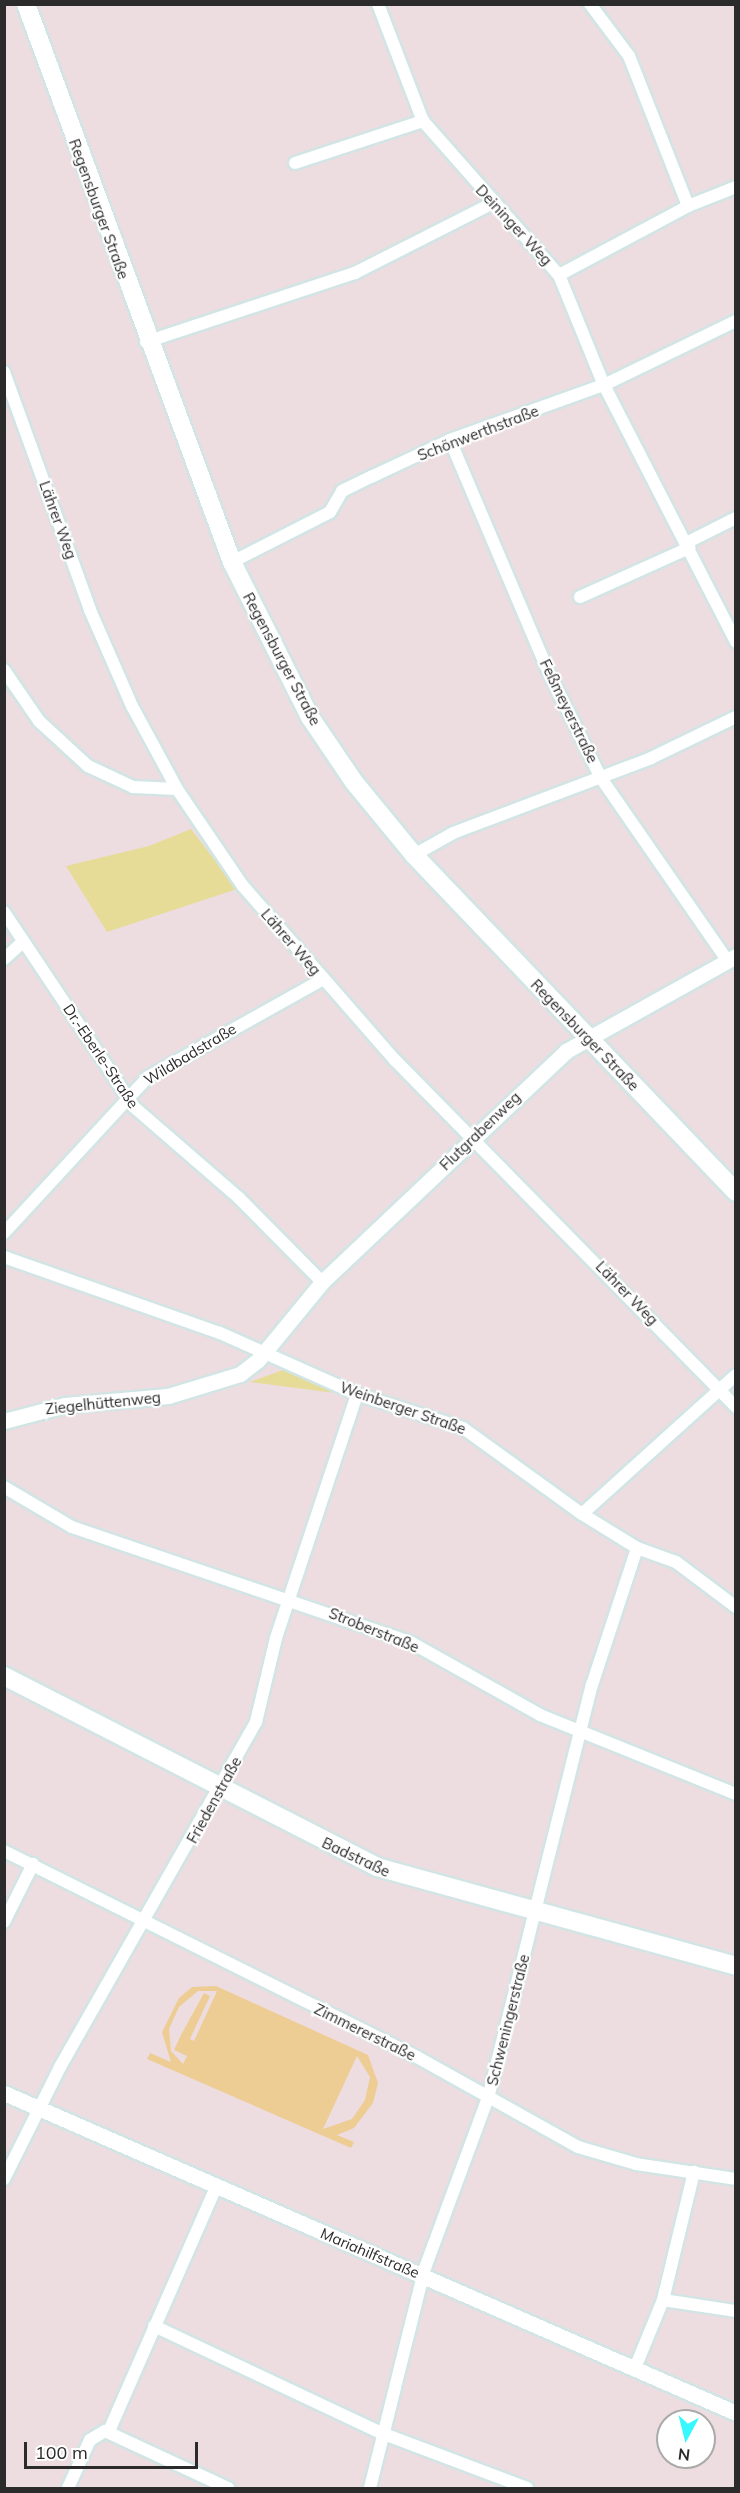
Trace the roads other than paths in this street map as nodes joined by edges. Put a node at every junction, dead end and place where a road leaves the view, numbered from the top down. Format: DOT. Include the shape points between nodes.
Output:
graph roads {
  1 [pos="26,4"];
  2 [pos="378,4"];
  3 [pos="590,4"];
  4 [pos="423,121"];
  5 [pos="295,163"];
  6 [pos="735,187"];
  7 [pos="493,203"];
  8 [pos="688,206"];
  9 [pos="559,275"];
  10 [pos="735,321"];
  11 [pos="146,342"];
  12 [pos="4,372"];
  13 [pos="604,385"];
  14 [pos="450,440"];
  15 [pos="735,518"];
  16 [pos="688,546"];
  17 [pos="232,562"];
  18 [pos="580,597"];
  19 [pos="735,642"];
  20 [pos="4,670"];
  21 [pos="735,717"];
  22 [pos="601,778"];
  23 [pos="177,789"];
  24 [pos="414,855"];
  25 [pos="4,912"];
  26 [pos="23,942"];
  27 [pos="731,958"];
  28 [pos="4,959"];
  29 [pos="322,979"];
  30 [pos="588,1037"];
  31 [pos="127,1098"];
  32 [pos="471,1139"];
  33 [pos="735,1192"];
  34 [pos="4,1233"];
  35 [pos="4,1257"];
  36 [pos="322,1282"];
  37 [pos="264,1353"];
  38 [pos="735,1375"];
  39 [pos="720,1389"];
  40 [pos="357,1394"];
  41 [pos="735,1407"];
  42 [pos="4,1421"];
  43 [pos="4,1487"];
  44 [pos="582,1514"];
  45 [pos="637,1548"];
  46 [pos="288,1598"];
  47 [pos="735,1607"];
  48 [pos="4,1676"];
  49 [pos="581,1732"];
  50 [pos="221,1790"];
  51 [pos="735,1794"];
  52 [pos="4,1851"];
  53 [pos="33,1864"];
  54 [pos="535,1912"];
  55 [pos="146,1919"];
  56 [pos="4,1922"];
  57 [pos="735,1966"];
  58 [pos="4,2093"];
  59 [pos="488,2098"];
  60 [pos="39,2108"];
  61 [pos="694,2172"];
  62 [pos="4,2179"];
  63 [pos="735,2179"];
  64 [pos="216,2187"];
  65 [pos="423,2276"];
  66 [pos="663,2300"];
  67 [pos="735,2311"];
  68 [pos="154,2326"];
  69 [pos="635,2368"];
  70 [pos="735,2413"];
  71 [pos="109,2431"];
  72 [pos="384,2434"];
  73 [pos="68,2488"];
  74 [pos="228,2488"];
  75 [pos="370,2488"];
  76 [pos="527,2488"];
  1 -- 11 [label="main road, Regensburger Straße"];
  2 -- 4 [label="street, Deininger Weg"];
  3 -- 8 [label="street" via="629,56"];
  4 -- 5 [label="street"];
  4 -- 7 [label="street, Deininger Weg"];
  6 -- 8 [label="street"];
  7 -- 9 [label="street, Deininger Weg"];
  7 -- 11 [label="street" via="355,273"];
  8 -- 9 [label="street"];
  9 -- 13 [label="street, Deininger Weg"];
  10 -- 13 [label="street, Schönwerthstraße"];
  11 -- 17 [label="main road, Regensburger Straße"];
  12 -- 23 [label="street, Lährer Weg" via="90,610"];
  13 -- 14 [label="street, Schönwerthstraße"];
  13 -- 16 [label="street, Deininger Weg"];
  14 -- 17 [label="street, Schönwerthstraße" via="342,491 330,512"];
  14 -- 22 [label="street, Feßmeyerstraße" via="549,673"];
  15 -- 16 [label="street"];
  16 -- 18 [label="street"];
  16 -- 19 [label="street, Deininger Weg"];
  17 -- 24 [label="main road, Regensburger Straße" via="260,624 327,743"];
  20 -- 23 [label="street" via="39,721 88,766 134,787"];
  21 -- 22 [label="street"];
  22 -- 24 [label="street" via="453,833"];
  22 -- 27 [label="street, Feßmeyerstraße"];
  23 -- 29 [label="street, Lährer Weg" via="243,886"];
  24 -- 30 [label="main road, Regensburger Straße"];
  25 -- 26 [label="street, Dr.-Eberle-Straße"];
  26 -- 28 [label="street"];
  26 -- 31 [label="street, Dr.-Eberle-Straße"];
  27 -- 30 [label="street, Flutgrabenweg"];
  29 -- 31 [label="street, Wildbadstraße" via="148,1077"];
  29 -- 32 [label="street, Lährer Weg"];
  30 -- 32 [label="street, Flutgrabenweg" via="552,1062"];
  30 -- 33 [label="main road, Regensburger Straße"];
  31 -- 34 [label="street, Wildbadstraße"];
  31 -- 36 [label="street, Dr.-Eberle-Straße" via="162,1136 255,1213"];
  32 -- 36 [label="street, Flutgrabenweg"];
  32 -- 39 [label="street, Lährer Weg"];
  35 -- 37 [label="street, Weinberger Straße"];
  36 -- 37 [label="street, Flutgrabenweg"];
  37 -- 40 [label="street, Weinberger Straße"];
  37 -- 42 [label="street, Ziegelhüttenweg" via="240,1374 168,1396 64,1405"];
  38 -- 39 [label="street"];
  39 -- 41 [label="street, Lährer Weg"];
  39 -- 44 [label="street"];
  40 -- 44 [label="street, Weinberger Straße" via="473,1433"];
  40 -- 46 [label="street, Friedenstraße"];
  43 -- 46 [label="street, Stroberstraße" via="72,1527"];
  44 -- 45 [label="street, Weinberger Straße"];
  45 -- 47 [label="street, Weinberger Straße" via="676,1562"];
  45 -- 49 [label="street, Schweningerstraße"];
  46 -- 49 [label="street, Stroberstraße" via="410,1642"];
  46 -- 50 [label="street, Friedenstraße" via="265,1700"];
  48 -- 50 [label="main road, Badstraße"];
  49 -- 51 [label="street, Stroberstraße"];
  49 -- 54 [label="street, Schweningerstraße"];
  50 -- 54 [label="main road, Badstraße" via="377,1868"];
  50 -- 55 [label="street, Friedenstraße"];
  52 -- 53 [label="street, Zimmererstraße"];
  53 -- 55 [label="street, Zimmererstraße"];
  53 -- 56 [label="street"];
  54 -- 57 [label="main road, Badstraße"];
  54 -- 59 [label="street, Schweningerstraße"];
  55 -- 59 [label="street, Zimmererstraße"];
  55 -- 60 [label="street, Friedenstraße"];
  58 -- 60 [label="street, Mariahilfstraße"];
  59 -- 61 [label="street, Zimmererstraße" via="578,2147"];
  59 -- 65 [label="street, Schweningerstraße"];
  60 -- 62 [label="street, Friedenstraße"];
  60 -- 64 [label="street, Mariahilfstraße"];
  61 -- 63 [label="street, Zimmererstraße"];
  61 -- 66 [label="street"];
  64 -- 65 [label="street, Mariahilfstraße"];
  64 -- 68 [label="street"];
  65 -- 69 [label="street, Mariahilfstraße"];
  65 -- 72 [label="street, Schweningerstraße"];
  66 -- 67 [label="street"];
  66 -- 69 [label="street"];
  68 -- 71 [label="street"];
  68 -- 72 [label="street"];
  69 -- 70 [label="street, Mariahilfstraße"];
  71 -- 73 [label="street" via="90,2440"];
  71 -- 74 [label="street"];
  72 -- 75 [label="street, Schweningerstraße"];
  72 -- 76 [label="street"];
}
